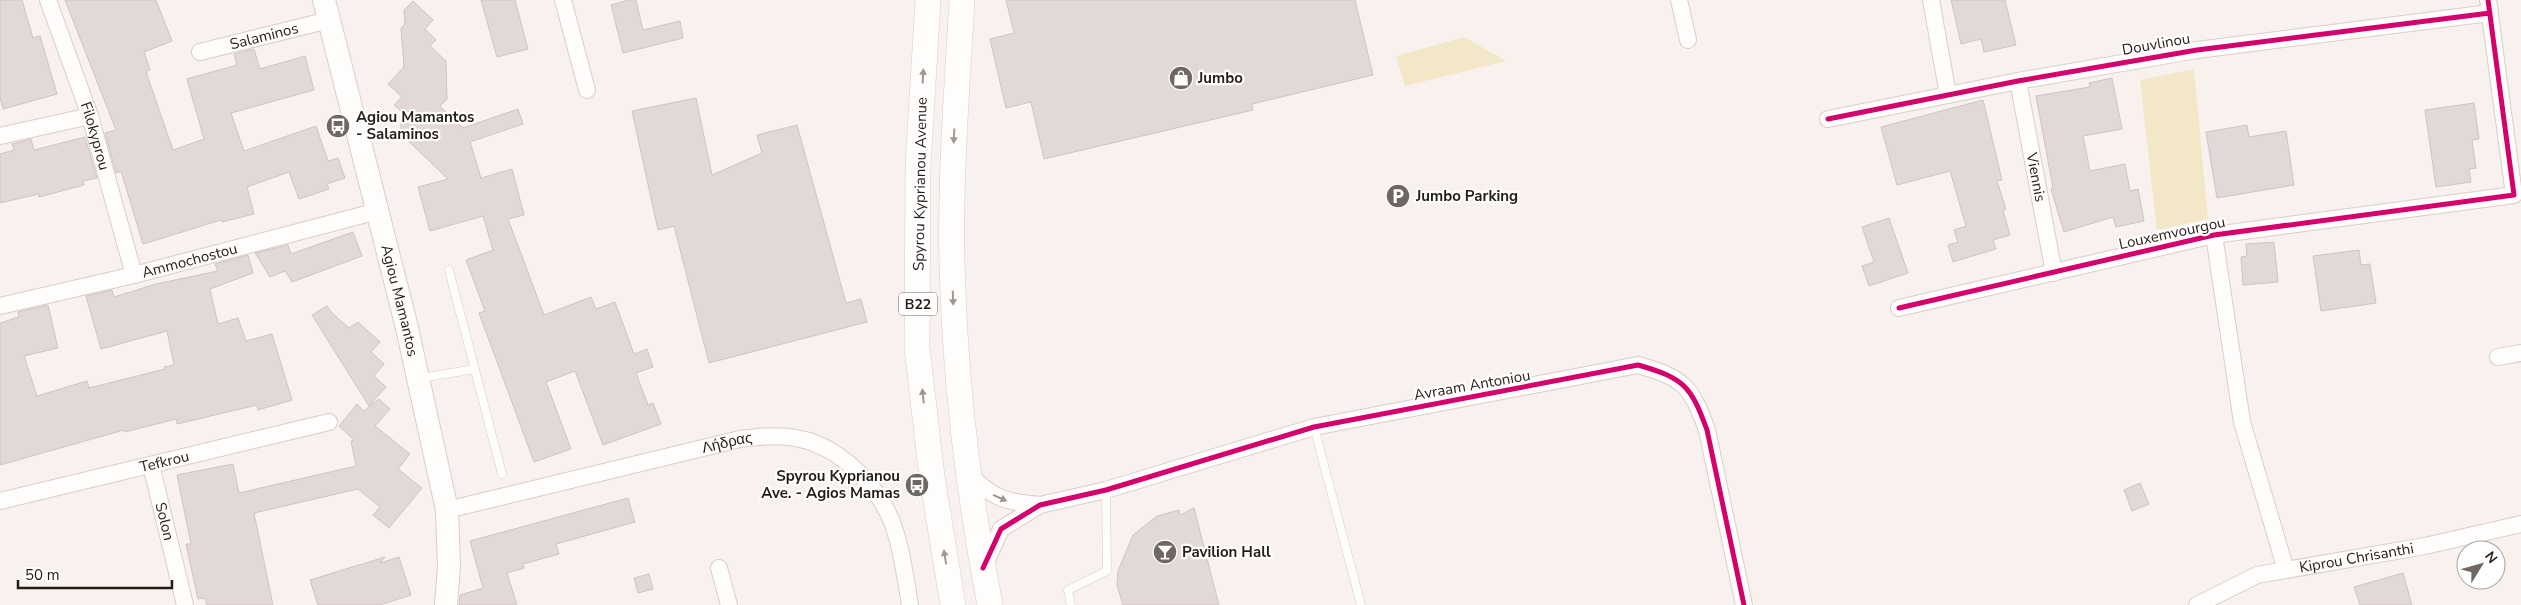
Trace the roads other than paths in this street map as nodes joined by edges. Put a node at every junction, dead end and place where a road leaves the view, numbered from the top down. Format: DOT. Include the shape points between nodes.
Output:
graph roads {
  1 [pos="48,0"];
  2 [pos="563,0"];
  3 [pos="928,0"];
  4 [pos="962,0"];
  5 [pos="1679,0"];
  6 [pos="1931,0"];
  7 [pos="2489,6"];
  8 [pos="327,10"];
  9 [pos="1688,40"];
  10 [pos="200,52"];
  11 [pos="2018,81"];
  12 [pos="587,90"];
  13 [pos="1948,95"];
  14 [pos="90,116"];
  15 [pos="1828,119"];
  16 [pos="0,136"];
  17 [pos="378,210"];
  18 [pos="2214,235"];
  19 [pos="450,270"];
  20 [pos="2054,273"];
  21 [pos="134,274"];
  22 [pos="0,306"];
  23 [pos="1899,308"];
  24 [pos="2521,353"];
  25 [pos="2498,357"];
  26 [pos="475,369"];
  27 [pos="418,378"];
  28 [pos="329,422"];
  29 [pos="1314,427"];
  30 [pos="152,465"];
  31 [pos="968,472"];
  32 [pos="502,474"];
  33 [pos="1106,490"];
  34 [pos="0,501"];
  35 [pos="1040,505"];
  36 [pos="448,510"];
  37 [pos="2521,524"];
  38 [pos="719,568"];
  39 [pos="983,568"];
  40 [pos="2286,570"];
  41 [pos="184,605"];
  42 [pos="446,605"];
  43 [pos="729,605"];
  44 [pos="910,605"];
  45 [pos="953,605"];
  46 [pos="990,605"];
  47 [pos="1071,605"];
  48 [pos="1361,605"];
  49 [pos="1744,605"];
  50 [pos="2197,605"];
  1 -- 14 [label="street, Filokyprou"];
  2 -- 12 [label="street"];
  45 -- 3 [label="main road, Spyrou Kyprianou Avenue / B22, one-way" via="932,477 918,348 918,165"];
  4 -- 31 [label="main road, B22, one-way" via="952,174 952,262 955,336"];
  5 -- 9 [label="street"];
  6 -- 13 [label="street"];
  7 -- 11 [label="street, Douvlinou" via="2196,50"];
  7 -- 18 [label="street, Louxemvourgou" via="2514,195"];
  8 -- 10 [label="street, Salaminos"];
  8 -- 17 [label="street, Agiou Mamantos"];
  11 -- 13 [label="street, Douvlinou"];
  11 -- 20 [label="street, Viennis"];
  13 -- 15 [label="street, Douvlinou"];
  14 -- 16 [label="street"];
  14 -- 21 [label="street, Filokyprou"];
  17 -- 21 [label="street, Ammochostou"];
  17 -- 27 [label="street, Agiou Mamantos"];
  18 -- 20 [label="street, Louxemvourgou"];
  18 -- 40 [label="street" via="2242,422"];
  19 -- 26 [label="lane"];
  20 -- 23 [label="street, Louxemvourgou"];
  21 -- 22 [label="street, Ammochostou"];
  24 -- 25 [label="street"];
  26 -- 27 [label="lane"];
  26 -- 32 [label="lane"];
  27 -- 36 [label="street, Agiou Mamantos"];
  28 -- 30 [label="street, Tefkrou"];
  29 -- 33 [label="street, Avraam Antoniou"];
  29 -- 48 [label="lane"];
  29 -- 49 [label="street, Avraam Antoniou" via="1638,365 1666,373 1690,391 1707,430"];
  30 -- 34 [label="street, Tefkrou"];
  30 -- 41 [label="street, Solon"];
  31 -- 35 [label="street, one-way" via="984,490 998,498"];
  31 -- 39 [label="main road, B22"];
  33 -- 35 [label="street, Avraam Antoniou"];
  33 -- 47 [label="lane" via="1107,571 1068,590"];
  35 -- 39 [label="street" via="1002,530"];
  36 -- 42 [label="street, Agiou Mamantos"];
  36 -- 44 [label="street, Λήδρας" via="740,439 791,437 820,446 841,458 880,498 896,533"];
  37 -- 40 [label="street, Kiprou Chrisanthi" via="2425,546"];
  38 -- 43 [label="street"];
  39 -- 46 [label="main road, B22"];
  40 -- 50 [label="street, Kiprou Chrisanthi" via="2257,575"];
}
